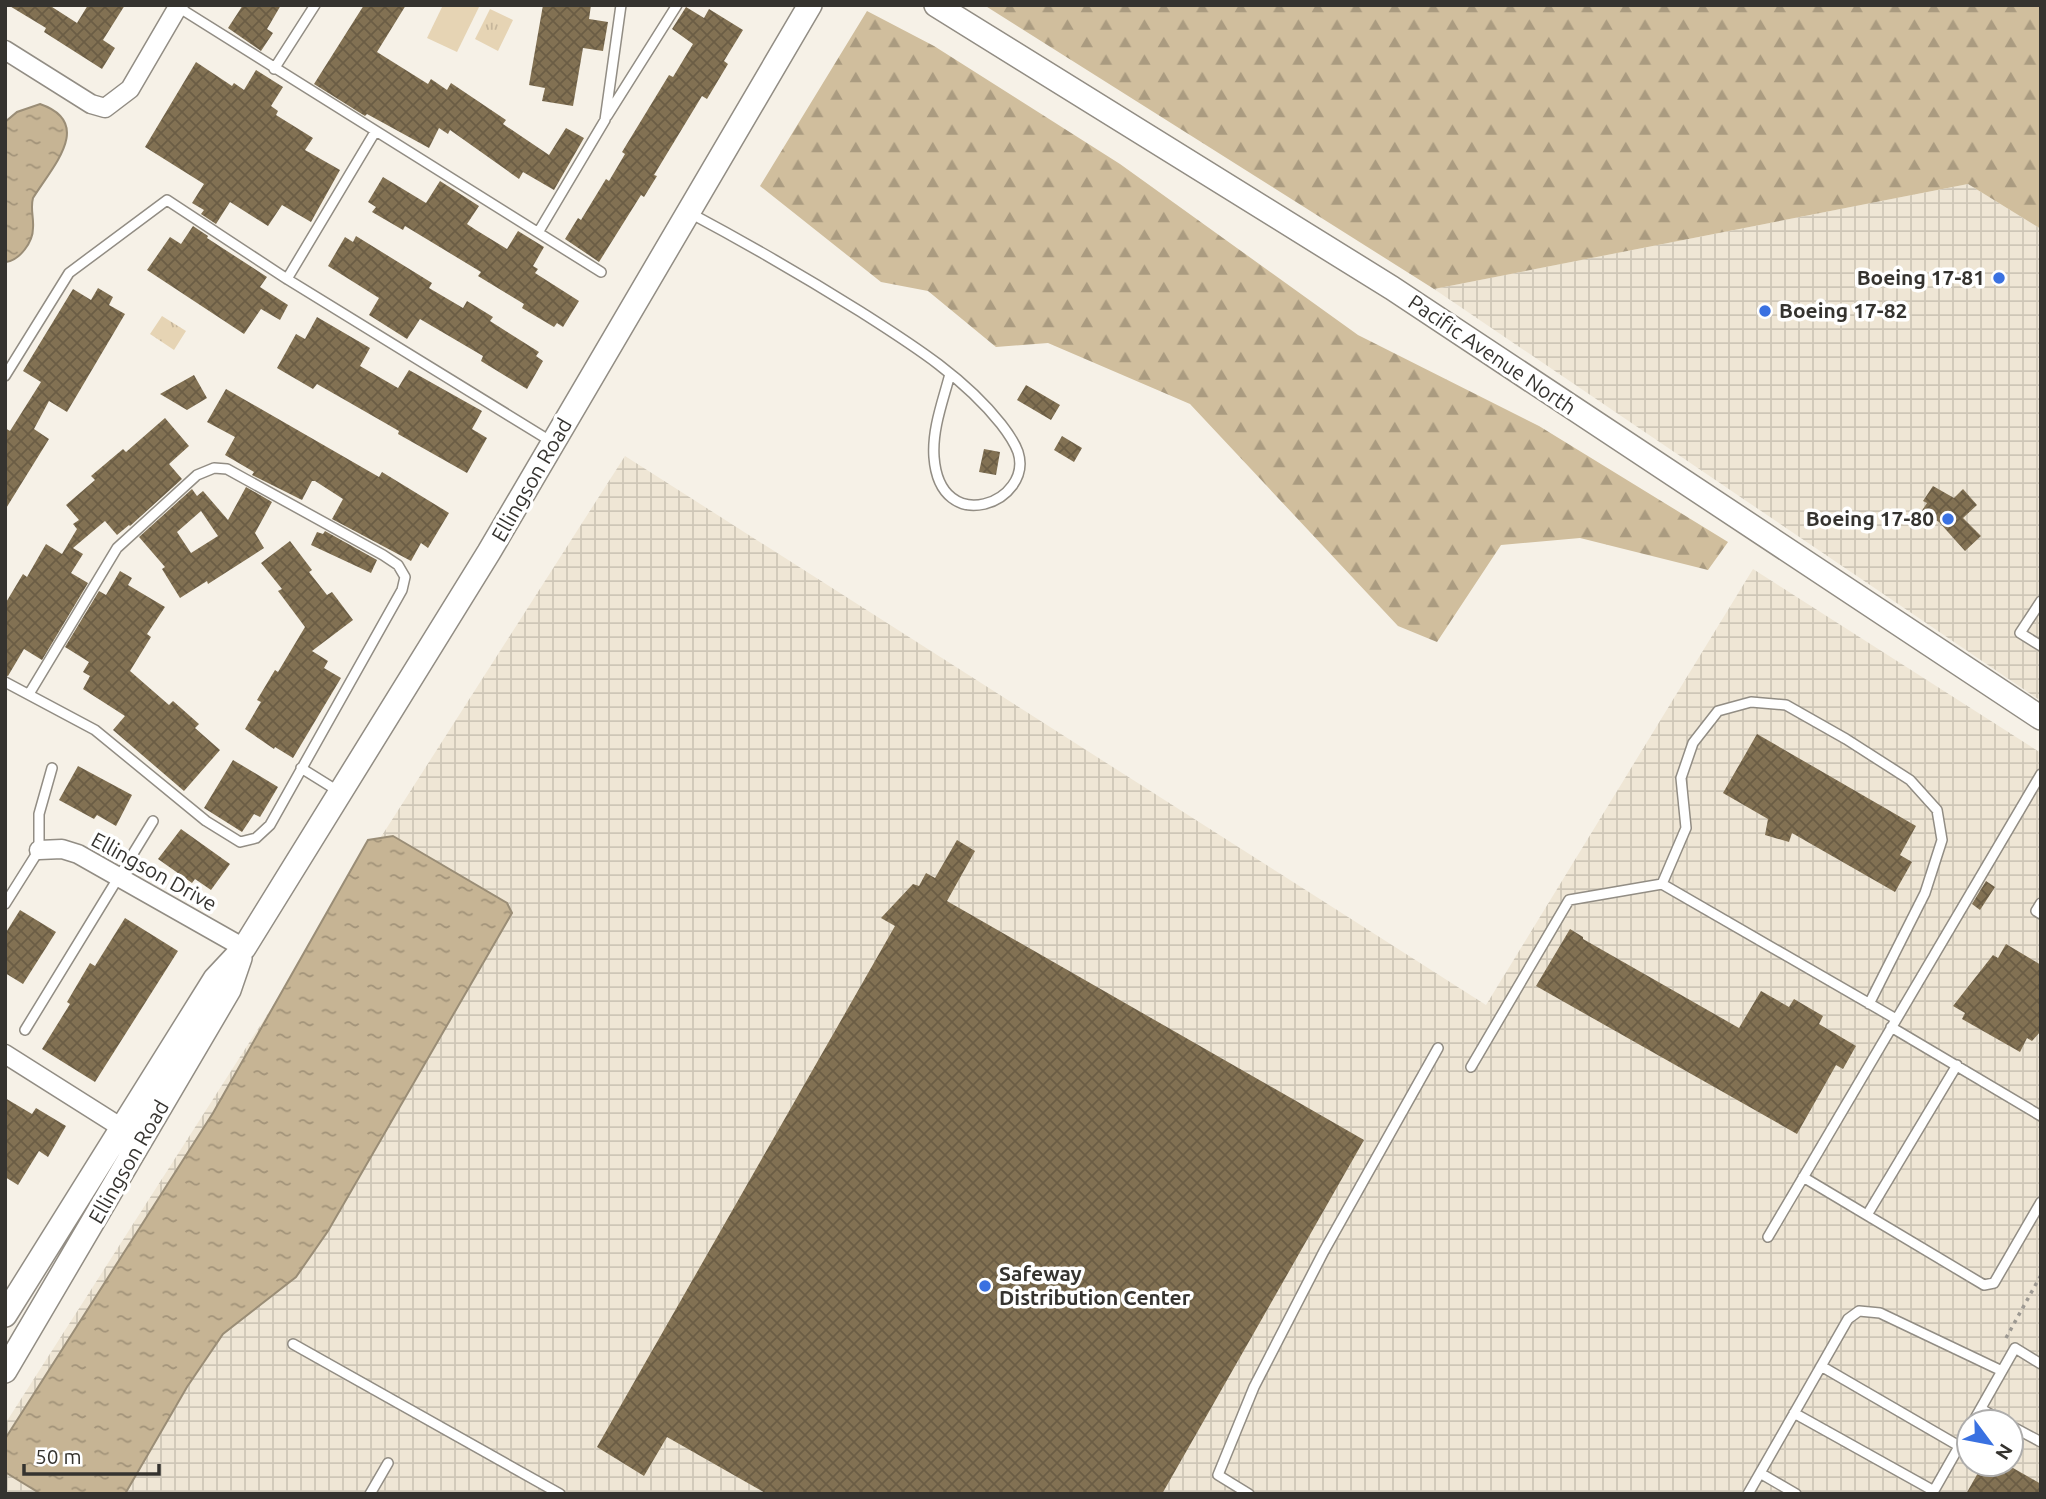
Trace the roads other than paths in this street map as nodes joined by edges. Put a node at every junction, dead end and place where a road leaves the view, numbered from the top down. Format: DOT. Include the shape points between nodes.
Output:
graph roads {
  1 [pos="315,5"];
  2 [pos="621,5"];
  3 [pos="677,5"];
  4 [pos="810,5"];
  5 [pos="936,5"];
  6 [pos="178,6"];
  7 [pos="5,50"];
  8 [pos="274,69"];
  9 [pos="605,120"];
  10 [pos="375,132"];
  11 [pos="689,212"];
  12 [pos="539,231"];
  13 [pos="601,272"];
  14 [pos="287,279"];
  15 [pos="950,374"];
  16 [pos="5,376"];
  17 [pos="553,443"];
  18 [pos="2041,601"];
  19 [pos="2041,646"];
  20 [pos="5,682"];
  21 [pos="29,694"];
  22 [pos="2041,718"];
  23 [pos="52,768"];
  24 [pos="301,768"];
  25 [pos="2041,774"];
  26 [pos="340,792"];
  27 [pos="153,821"];
  28 [pos="39,850"];
  29 [pos="119,877"];
  30 [pos="1662,884"];
  31 [pos="2041,903"];
  32 [pos="5,904"];
  33 [pos="2041,914"];
  34 [pos="244,948"];
  35 [pos="1869,1004"];
  36 [pos="1894,1023"];
  37 [pos="24,1030"];
  38 [pos="1438,1048"];
  39 [pos="5,1054"];
  40 [pos="1957,1065"];
  41 [pos="1471,1067"];
  42 [pos="2041,1116"];
  43 [pos="122,1128"];
  44 [pos="1803,1177"];
  45 [pos="2041,1202"];
  46 [pos="1867,1215"];
  47 [pos="1768,1237"];
  48 [pos="5,1315"];
  49 [pos="293,1344"];
  50 [pos="2041,1364"];
  51 [pos="1821,1366"];
  52 [pos="5,1371"];
  53 [pos="2002,1371"];
  54 [pos="1982,1408"];
  55 [pos="1794,1413"];
  56 [pos="2025,1433"];
  57 [pos="2041,1442"];
  58 [pos="1955,1444"];
  59 [pos="1955,1453"];
  60 [pos="388,1463"];
  61 [pos="1760,1473"];
  62 [pos="1933,1492"];
  63 [pos="370,1494"];
  64 [pos="560,1494"];
  65 [pos="1249,1494"];
  66 [pos="1748,1494"];
  67 [pos="1796,1494"];
  1 -- 8 [label="lane"];
  2 -- 9 [label="lane"];
  3 -- 9 [label="lane"];
  4 -- 11 [label="main road, Ellingson Road"];
  5 -- 22 [label="main road, Pacific Avenue North" via="1392,289"];
  6 -- 7 [label="street" via="130,89 104,108"];
  6 -- 8 [label="lane"];
  8 -- 10 [label="lane"];
  9 -- 12 [label="lane"];
  10 -- 12 [label="lane"];
  10 -- 14 [label="lane"];
  11 -- 15 [label="lane" via="791,268"];
  11 -- 17 [label="main road, Ellingson Road"];
  12 -- 13 [label="lane"];
  14 -- 16 [label="lane" via="167,200 69,273"];
  14 -- 17 [label="lane"];
  15 -- 15 [label="lane" via="983,401 1019,454 1011,487 984,505 967,505 951,497 939,481 935,434"];
  17 -- 26 [label="main road, Ellingson Road"];
  18 -- 19 [label="lane" via="2020,633"];
  20 -- 21 [label="lane"];
  21 -- 24 [label="lane" via="96,730 206,821 240,842 256,838 270,825"];
  21 -- 24 [label="lane" via="117,548 197,475 214,468 227,469 383,555 398,565 405,577 402,590"];
  23 -- 28 [label="lane" via="39,814"];
  24 -- 26 [label="lane"];
  25 -- 36 [label="lane"];
  26 -- 34 [label="main road, Ellingson Road"];
  27 -- 29 [label="lane"];
  28 -- 29 [label="street, Ellingson Drive" via="78,854"];
  28 -- 32 [label="lane"];
  29 -- 34 [label="street, Ellingson Drive"];
  29 -- 37 [label="lane"];
  30 -- 35 [label="lane"];
  30 -- 35 [label="lane" via="1686,828 1681,778 1693,743 1717,711 1751,702 1786,705 1846,739 1910,780 1937,810 1942,840 1925,893"];
  30 -- 41 [label="lane" via="1569,900"];
  31 -- 33 [label="lane" via="2036,911"];
  34 -- 43 [label="main road, Ellingson Road" via="215,979"];
  34 -- 52 [label="main road, Ellingson Road" via="229,990"];
  35 -- 36 [label="lane"];
  36 -- 40 [label="lane"];
  36 -- 44 [label="lane"];
  38 -- 65 [label="lane" via="1254,1387 1218,1475"];
  39 -- 43 [label="street"];
  40 -- 42 [label="lane"];
  40 -- 46 [label="lane"];
  43 -- 48 [label="main road, Ellingson Road"];
  44 -- 46 [label="lane"];
  44 -- 47 [label="lane"];
  45 -- 46 [label="lane" via="1994,1283 1984,1285"];
  49 -- 64 [label="lane"];
  50 -- 53 [label="lane" via="2015,1348"];
  51 -- 53 [label="lane" via="1848,1319 1860,1311 1880,1313"];
  51 -- 55 [label="lane"];
  51 -- 58 [label="lane"];
  53 -- 54 [label="lane"];
  55 -- 61 [label="lane"];
  55 -- 62 [label="lane"];
  56 -- 57 [label="lane"];
  59 -- 62 [label="lane"];
  60 -- 63 [label="lane"];
  61 -- 66 [label="lane"];
  61 -- 67 [label="lane"];
}
